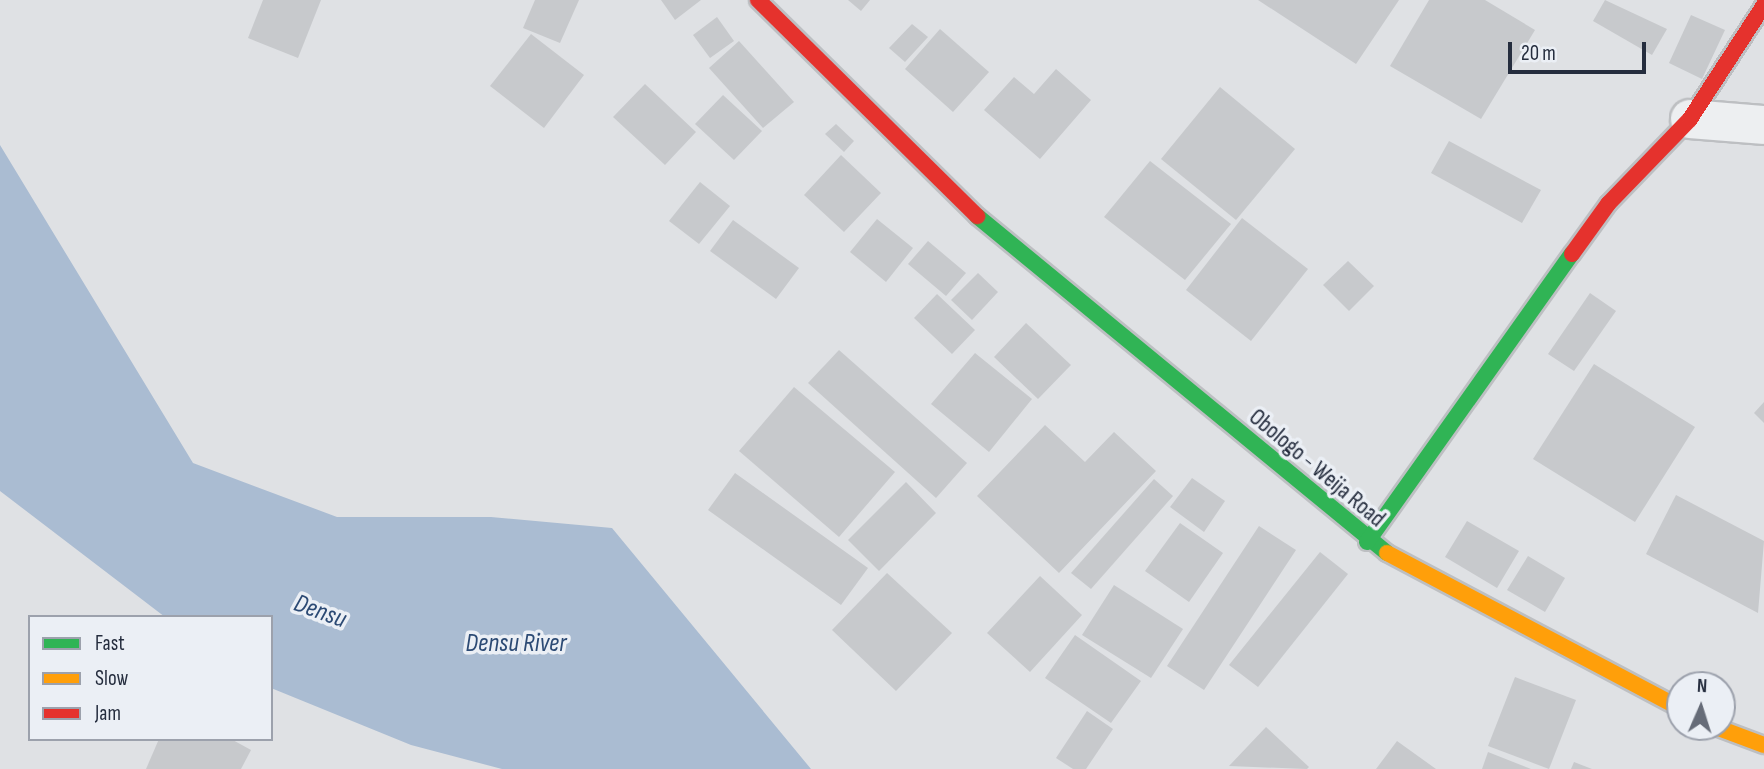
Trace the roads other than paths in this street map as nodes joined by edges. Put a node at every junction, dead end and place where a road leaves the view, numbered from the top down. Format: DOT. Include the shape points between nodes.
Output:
graph roads {
  1 [pos="758,0"];
  2 [pos="1764,5"];
  3 [pos="1690,119"];
  4 [pos="1764,125"];
  5 [pos="1367,542"];
  6 [pos="1666,701"];
  7 [pos="1736,734"];
  8 [pos="1764,745"];
  1 -- 5 [label="street, Obologo - Weija Road" via="995,234"];
  2 -- 3 [label="street"];
  3 -- 4 [label="street"];
  3 -- 5 [label="street" via="1608,204"];
  5 -- 6 [label="street, Obologo - Weija Road"];
  7 -- 8 [label="street"];
}
